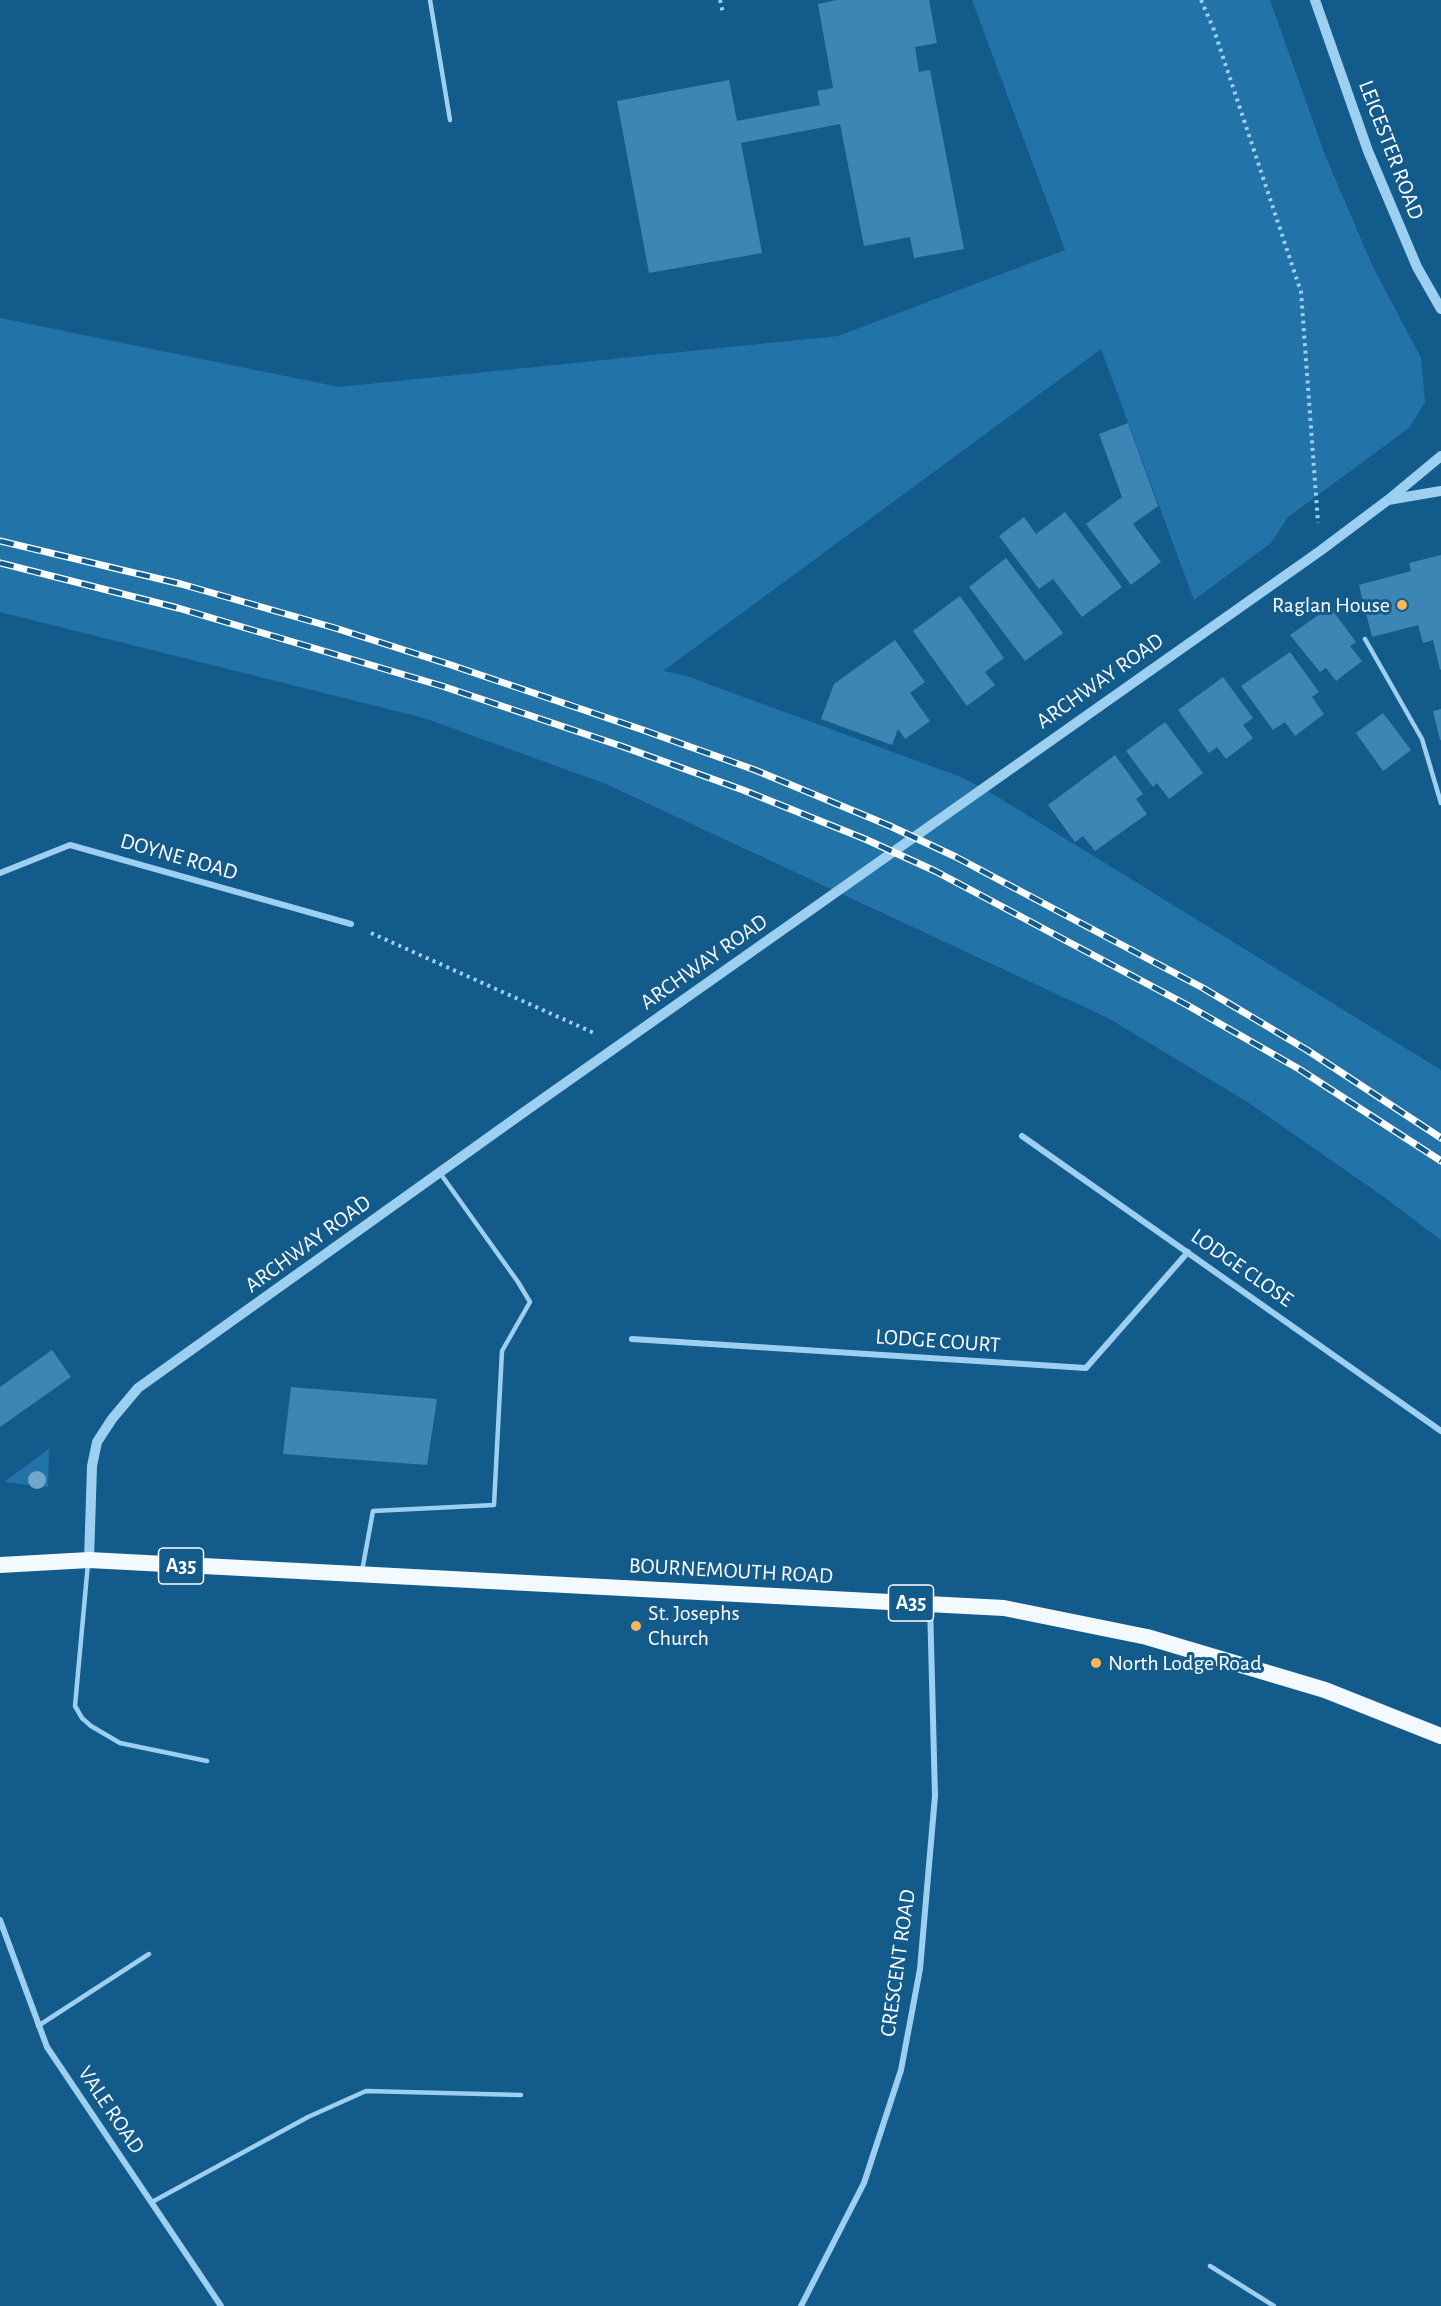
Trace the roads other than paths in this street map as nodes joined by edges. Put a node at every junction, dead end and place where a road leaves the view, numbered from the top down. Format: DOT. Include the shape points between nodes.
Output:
graph roads {
  1 [pos="430,0"];
  2 [pos="1315,0"];
  3 [pos="450,120"];
  4 [pos="1441,309"];
  5 [pos="1441,456"];
  6 [pos="1441,491"];
  7 [pos="1388,500"];
  8 [pos="1365,639"];
  9 [pos="1441,803"];
  10 [pos="0,873"];
  11 [pos="351,924"];
  12 [pos="1022,1136"];
  13 [pos="440,1173"];
  14 [pos="1188,1252"];
  15 [pos="632,1339"];
  16 [pos="1441,1431"];
  17 [pos="89,1560"];
  18 [pos="0,1565"];
  19 [pos="361,1574"];
  20 [pos="930,1604"];
  21 [pos="1441,1736"];
  22 [pos="207,1761"];
  23 [pos="0,1920"];
  24 [pos="149,1954"];
  25 [pos="38,2026"];
  26 [pos="521,2095"];
  27 [pos="152,2202"];
  28 [pos="1210,2266"];
  29 [pos="221,2306"];
  30 [pos="801,2306"];
  31 [pos="1274,2306"];
  1 -- 3 [label="lane"];
  2 -- 4 [label="street, LEICESTER ROAD" via="1368,151 1417,267"];
  5 -- 7 [label="street, ARCHWAY ROAD"];
  6 -- 7 [label="street"];
  7 -- 13 [label="street, ARCHWAY ROAD"];
  8 -- 9 [label="lane" via="1422,739"];
  10 -- 11 [label="street, DOYNE ROAD" via="70,845"];
  12 -- 14 [label="street, LODGE CLOSE"];
  13 -- 17 [label="street, ARCHWAY ROAD" via="138,1388 97,1442 92,1466"];
  13 -- 19 [label="lane" via="530,1302 502,1351 494,1505 373,1511"];
  14 -- 15 [label="street, LODGE COURT" via="1086,1368"];
  14 -- 16 [label="street, LODGE CLOSE"];
  17 -- 18 [label="highway, BOURNEMOUTH ROAD / A35"];
  17 -- 19 [label="highway, BOURNEMOUTH ROAD / A35"];
  17 -- 22 [label="lane" via="75,1706 82,1718 120,1743"];
  19 -- 20 [label="highway, BOURNEMOUTH ROAD / A35"];
  20 -- 21 [label="highway, BOURNEMOUTH ROAD / A35" via="1004,1608 1147,1637 1325,1690"];
  20 -- 30 [label="street, CRESCENT ROAD" via="935,1796 920,1969 901,2070 864,2183"];
  23 -- 25 [label="street, VALE ROAD"];
  24 -- 25 [label="lane"];
  25 -- 27 [label="street, VALE ROAD" via="47,2047"];
  26 -- 27 [label="lane" via="366,2091 308,2117"];
  27 -- 29 [label="street, VALE ROAD"];
  28 -- 31 [label="lane"];
}
